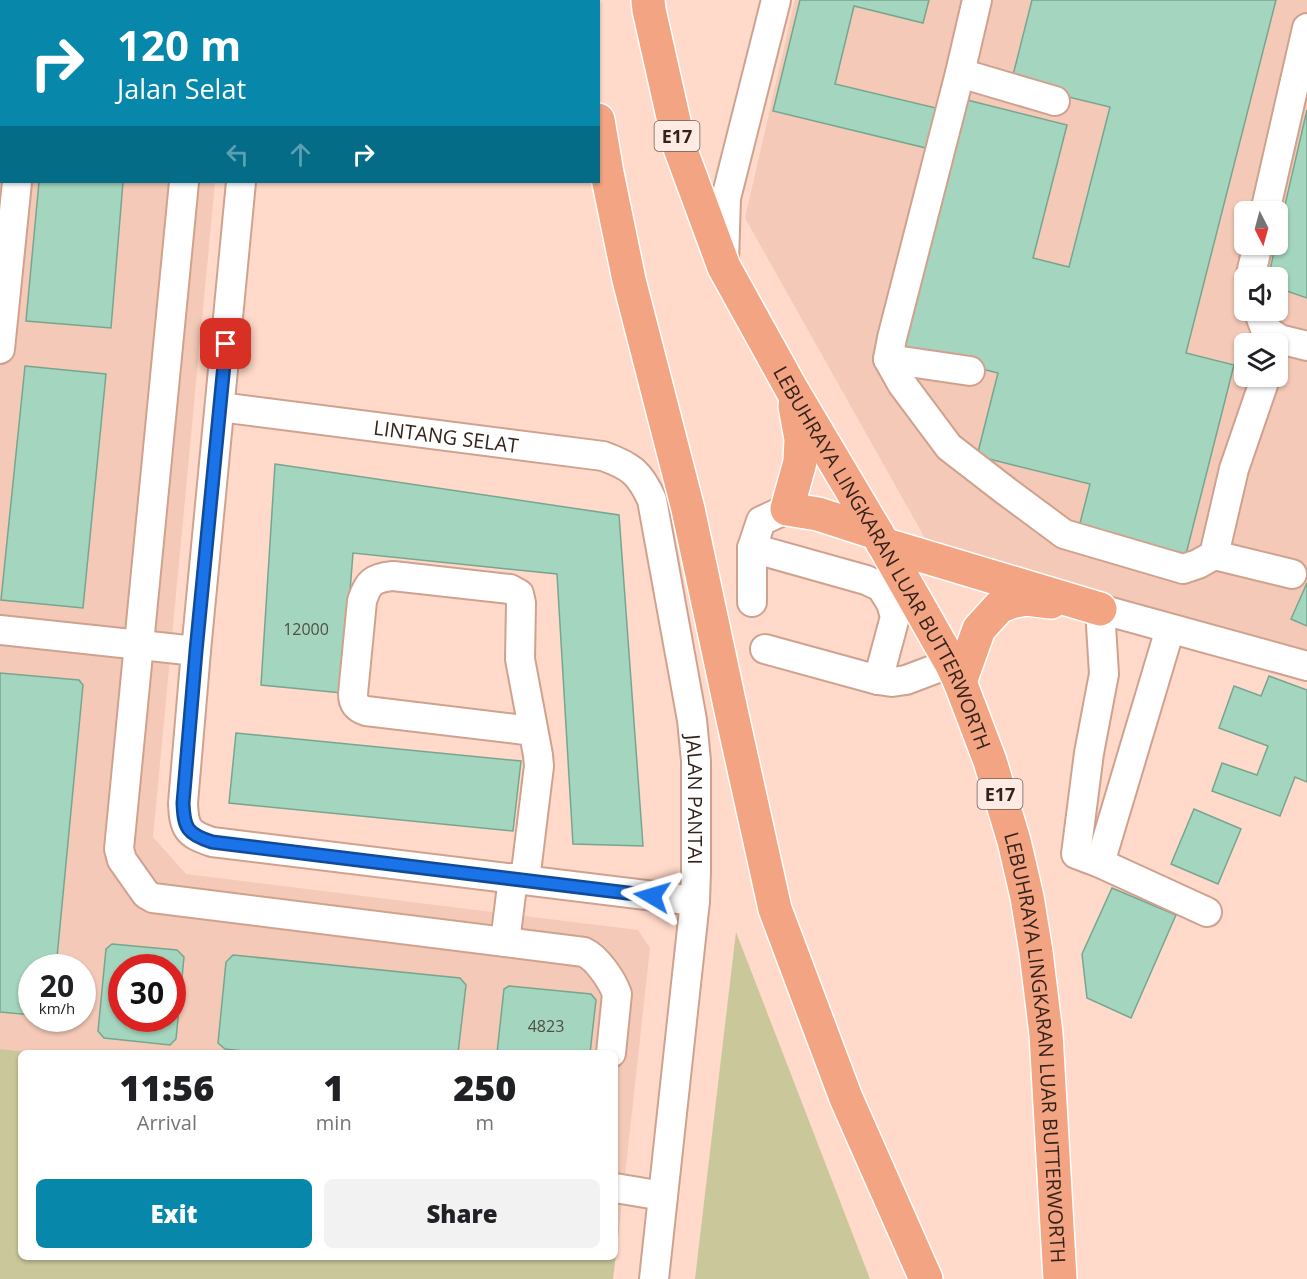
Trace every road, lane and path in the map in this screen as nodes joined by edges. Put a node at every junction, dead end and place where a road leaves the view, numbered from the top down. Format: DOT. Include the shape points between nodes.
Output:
graph roads {
  1 [pos="648,0"];
  2 [pos="776,0"];
  3 [pos="977,0"];
  4 [pos="1307,28"];
  5 [pos="960,73"];
  6 [pos="1055,101"];
  7 [pos="600,138"];
  8 [pos="603,164"];
  9 [pos="17,183"];
  10 [pos="184,183"];
  11 [pos="241,183"];
  12 [pos="1268,201"];
  13 [pos="724,267"];
  14 [pos="1288,343"];
  15 [pos="1307,346"];
  16 [pos="0,349"];
  17 [pos="888,360"];
  18 [pos="970,370"];
  19 [pos="1262,387"];
  20 [pos="792,390"];
  21 [pos="220,407"];
  22 [pos="652,500"];
  23 [pos="787,509"];
  24 [pos="880,538"];
  25 [pos="752,548"];
  26 [pos="1214,555"];
  27 [pos="1292,574"];
  28 [pos="752,602"];
  29 [pos="1100,609"];
  30 [pos="1170,629"];
  31 [pos="0,630"];
  32 [pos="139,645"];
  33 [pos="765,649"];
  34 [pos="196,651"];
  35 [pos="1307,666"];
  36 [pos="956,672"];
  37 [pos="878,680"];
  38 [pos="533,731"];
  39 [pos="1100,863"];
  40 [pos="519,879"];
  41 [pos="695,901"];
  42 [pos="1207,912"];
  43 [pos="505,942"];
  44 [pos="611,1050"];
  45 [pos="618,1188"];
  46 [pos="663,1196"];
  47 [pos="654,1279"];
  48 [pos="926,1279"];
  49 [pos="1060,1279"];
  1 -- 13 [label="highway, LEBUHRAYA LINGKARAN LUAR BUTTERWORTH / E17" via="680,148"];
  2 -- 13 [label="street" via="726,198"];
  3 -- 5 [label="street"];
  4 -- 12 [label="street"];
  5 -- 6 [label="street"];
  5 -- 17 [label="street"];
  7 -- 8 [label="highway"];
  8 -- 48 [label="highway" via="688,509 775,909 846,1098"];
  9 -- 16 [label="street"];
  10 -- 32 [label="street"];
  11 -- 21 [label="street"];
  13 -- 20 [label="highway, LEBUHRAYA LINGKARAN LUAR BUTTERWORTH / E17"];
  14 -- 15 [label="street"];
  17 -- 18 [label="street"];
  17 -- 26 [label="street" via="949,447 1064,534 1183,569"];
  19 -- 26 [label="street" via="1234,469"];
  20 -- 23 [label="highway" via="801,440 800,462"];
  20 -- 24 [label="highway, LEBUHRAYA LINGKARAN LUAR BUTTERWORTH / E17"];
  21 -- 22 [label="street, LINTANG SELAT" via="603,456 636,473"];
  21 -- 34 [label="street"];
  22 -- 41 [label="street, JALAN PANTAI" via="692,720 696,761"];
  23 -- 24 [label="highway" via="818,514"];
  23 -- 25 [label="street" via="761,521"];
  24 -- 29 [label="highway"];
  24 -- 36 [label="highway, LEBUHRAYA LINGKARAN LUAR BUTTERWORTH / E17"];
  25 -- 28 [label="street"];
  25 -- 37 [label="street" via="881,586 895,617"];
  26 -- 27 [label="street"];
  29 -- 30 [label="street"];
  29 -- 36 [label="highway" via="1026,599 999,607 979,629"];
  29 -- 39 [label="street" via="1104,674 1076,854"];
  30 -- 35 [label="street"];
  30 -- 39 [label="street"];
  31 -- 32 [label="street"];
  32 -- 34 [label="street"];
  32 -- 43 [label="street" via="120,849 122,860 146,894 153,898"];
  33 -- 37 [label="street"];
  34 -- 40 [label="street" via="183,803 183,818 189,831 212,842"];
  36 -- 37 [label="street" via="892,682"];
  36 -- 49 [label="highway, LEBUHRAYA LINGKARAN LUAR BUTTERWORTH / E17" via="990,761 1029,908 1046,1034"];
  38 -- 38 [label="street" via="366,711 356,706 353,694 362,601 372,581 393,576 510,589 519,594 520,659"];
  38 -- 40 [label="street" via="539,766"];
  39 -- 42 [label="street"];
  40 -- 41 [label="street"];
  40 -- 43 [label="street"];
  41 -- 46 [label="street, JALAN PANTAI"];
  43 -- 44 [label="street" via="591,956 617,994"];
  45 -- 46 [label="street"];
  46 -- 47 [label="street, JALAN PANTAI"];
}
